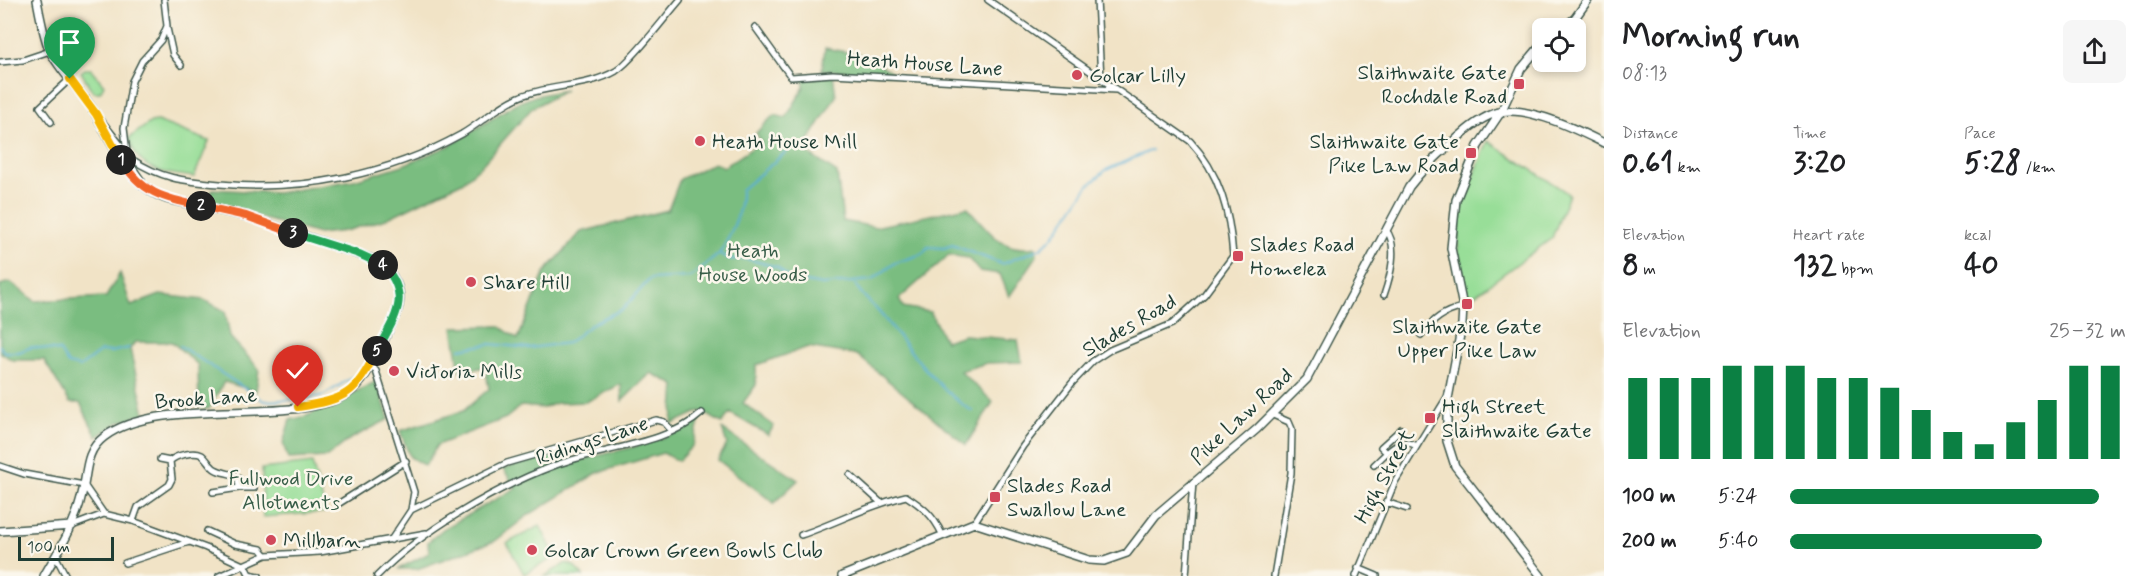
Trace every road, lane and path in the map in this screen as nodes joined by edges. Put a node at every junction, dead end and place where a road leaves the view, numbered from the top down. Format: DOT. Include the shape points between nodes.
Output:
graph roads {
  1 [pos="37,0"];
  2 [pos="164,0"];
  3 [pos="680,0"];
  4 [pos="988,0"];
  5 [pos="1098,0"];
  6 [pos="1588,0"];
  7 [pos="1575,18"];
  8 [pos="167,26"];
  9 [pos="755,27"];
  10 [pos="50,51"];
  11 [pos="1532,56"];
  12 [pos="0,62"];
  13 [pos="181,65"];
  14 [pos="70,79"];
  15 [pos="1101,79"];
  16 [pos="1118,90"];
  17 [pos="1501,112"];
  18 [pos="96,114"];
  19 [pos="51,122"];
  20 [pos="1604,143"];
  21 [pos="129,155"];
  22 [pos="146,188"];
  23 [pos="1386,230"];
  24 [pos="1384,295"];
  25 [pos="1462,307"];
  26 [pos="1421,334"];
  27 [pos="370,364"];
  28 [pos="1448,395"];
  29 [pos="702,413"];
  30 [pos="1273,415"];
  31 [pos="1401,429"];
  32 [pos="672,431"];
  33 [pos="1417,446"];
  34 [pos="1387,453"];
  35 [pos="160,459"];
  36 [pos="170,461"];
  37 [pos="406,461"];
  38 [pos="1374,465"];
  39 [pos="0,466"];
  40 [pos="850,475"];
  41 [pos="1194,481"];
  42 [pos="84,485"];
  43 [pos="239,488"];
  44 [pos="254,488"];
  45 [pos="213,492"];
  46 [pos="880,502"];
  47 [pos="1386,502"];
  48 [pos="338,504"];
  49 [pos="1407,509"];
  50 [pos="411,510"];
  51 [pos="104,514"];
  52 [pos="133,521"];
  53 [pos="974,523"];
  54 [pos="72,526"];
  55 [pos="0,531"];
  56 [pos="207,531"];
  57 [pos="428,532"];
  58 [pos="942,534"];
  59 [pos="801,535"];
  60 [pos="391,540"];
  61 [pos="189,542"];
  62 [pos="266,555"];
  63 [pos="56,557"];
  64 [pos="125,563"];
  65 [pos="245,566"];
  66 [pos="1358,568"];
  67 [pos="248,575"];
  68 [pos="44,576"];
  69 [pos="66,576"];
  70 [pos="219,576"];
  71 [pos="259,576"];
  72 [pos="377,576"];
  73 [pos="842,576"];
  74 [pos="1186,576"];
  75 [pos="1274,576"];
  76 [pos="1356,576"];
  77 [pos="1377,576"];
  78 [pos="1541,576"];
  1 -- 10 [label="street"];
  2 -- 8 [label="street"];
  3 -- 21 [label="street" via="617,70 582,82 535,90 502,105 462,134 420,153 342,179 254,187 170,178 144,169"];
  4 -- 15 [label="street, Slades Road"];
  5 -- 15 [label="street"];
  6 -- 7 [label="street"];
  8 -- 13 [label="street" via="173,55"];
  8 -- 21 [label="street" via="132,81 124,128"];
  9 -- 16 [label="street, Heath House Lane" via="791,77 844,74"];
  10 -- 12 [label="street"];
  10 -- 14 [label="street"];
  11 -- 17 [label="street" via="1521,69"];
  14 -- 18 [label="street"];
  14 -- 19 [label="street" via="40,107"];
  15 -- 16 [label="street, Slades Road"];
  16 -- 53 [label="street, Slades Road" via="1190,141 1205,157 1226,203 1233,256 1204,295 1172,324 1093,361 1023,446"];
  17 -- 20 [label="street" via="1540,117"];
  17 -- 23 [label="street, Pike Law Road" via="1463,133 1420,172"];
  17 -- 25 [label="street" via="1478,146 1456,200 1451,248"];
  18 -- 21 [label="street"];
  18 -- 22 [label="street" via="127,170"];
  21 -- 22 [label="street"];
  22 -- 27 [label="street" via="167,199 246,216 383,265 397,282 399,305"];
  23 -- 24 [label="street" via="1392,250"];
  23 -- 30 [label="street, Pike Law Road" via="1307,379"];
  25 -- 26 [label="street" via="1434,319"];
  25 -- 28 [label="street"];
  27 -- 37 [label="street" via="376,370"];
  27 -- 42 [label="street, Brook Lane" via="356,387 333,401 268,410 167,415 127,424 94,447"];
  28 -- 33 [label="street, High Street"];
  28 -- 78 [label="street" via="1449,453 1455,466"];
  29 -- 32 [label="street, Ridings Lane"];
  30 -- 41 [label="street, Pike Law Road"];
  30 -- 75 [label="street" via="1289,422 1292,429 1292,473"];
  31 -- 34 [label="street" via="1383,443"];
  32 -- 50 [label="street" via="656,420 507,464"];
  32 -- 57 [label="street, Ridings Lane" via="555,465"];
  33 -- 34 [label="street" via="1406,441"];
  33 -- 47 [label="street, High Street"];
  34 -- 38 [label="street"];
  35 -- 36 [label="street"];
  36 -- 43 [label="street" via="196,453 214,469 232,473"];
  36 -- 52 [label="street" via="169,485 138,507"];
  37 -- 48 [label="street"];
  37 -- 50 [label="street" via="414,492"];
  39 -- 42 [label="street"];
  40 -- 46 [label="street"];
  41 -- 53 [label="street, Pike Law Road" via="1156,515 1127,553 1104,561 1089,560"];
  41 -- 74 [label="street"];
  42 -- 51 [label="street"];
  42 -- 54 [label="street, Brook Lane"];
  43 -- 44 [label="street"];
  43 -- 45 [label="street"];
  46 -- 58 [label="street" via="906,496 924,507"];
  46 -- 59 [label="street"];
  47 -- 49 [label="street"];
  47 -- 66 [label="street, High Street"];
  50 -- 60 [label="street"];
  51 -- 52 [label="street"];
  51 -- 54 [label="street"];
  52 -- 61 [label="street"];
  53 -- 58 [label="street"];
  54 -- 55 [label="street"];
  54 -- 63 [label="street, Brook Lane"];
  56 -- 62 [label="street" via="235,544 261,549"];
  57 -- 60 [label="street"];
  57 -- 72 [label="street"];
  58 -- 73 [label="street"];
  60 -- 62 [label="street" via="320,552"];
  61 -- 64 [label="street"];
  61 -- 65 [label="street"];
  62 -- 65 [label="street"];
  63 -- 68 [label="street, Brook Lane"];
  63 -- 69 [label="street"];
  65 -- 67 [label="street"];
  65 -- 70 [label="street"];
  66 -- 76 [label="street, High Street"];
  66 -- 77 [label="street"];
  67 -- 71 [label="street"];
}
